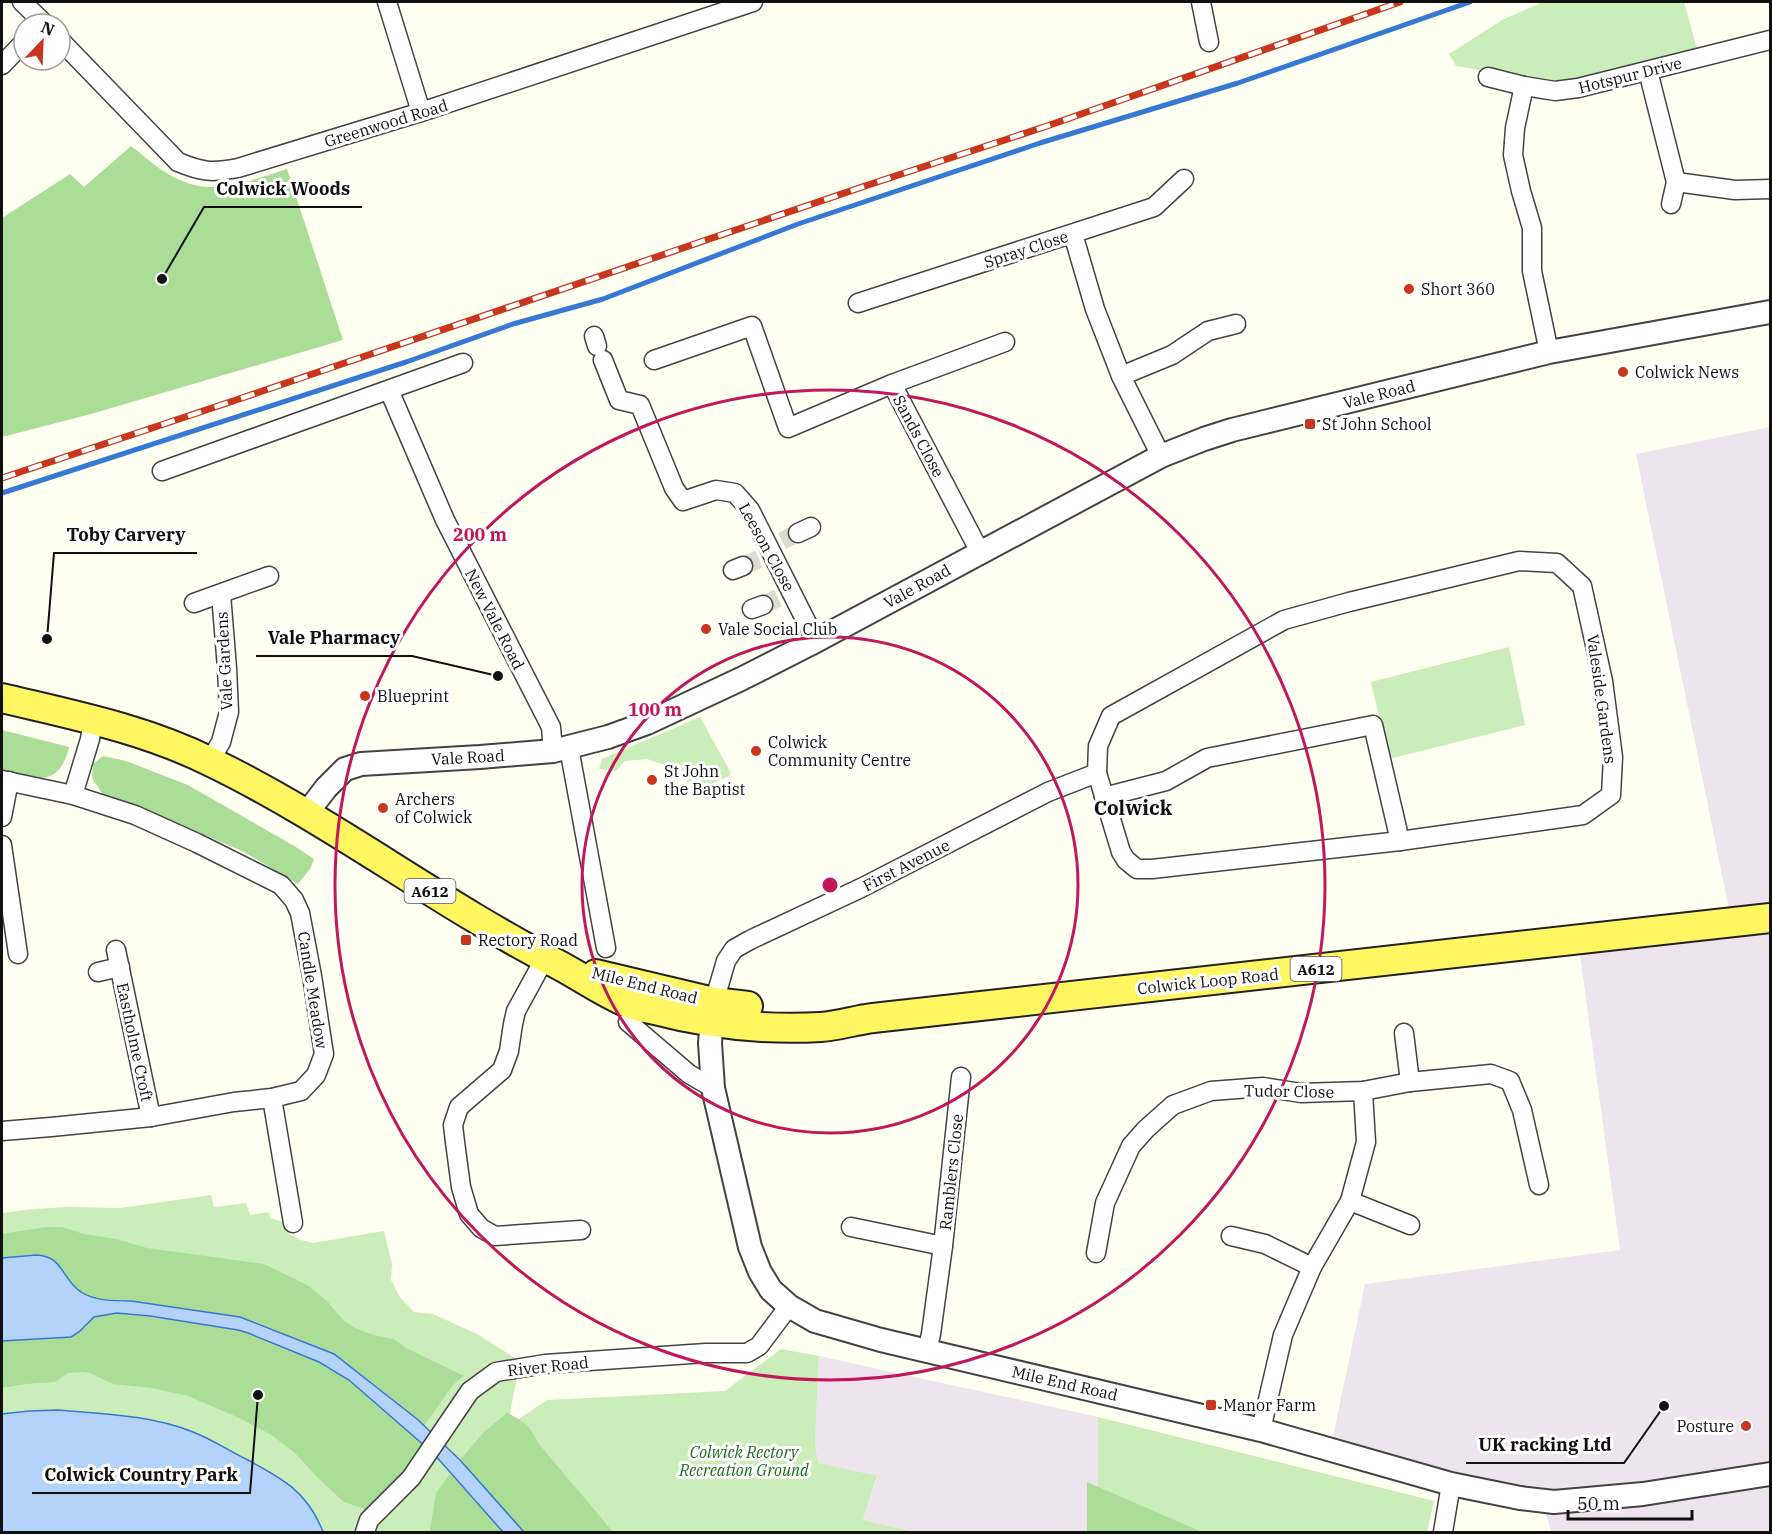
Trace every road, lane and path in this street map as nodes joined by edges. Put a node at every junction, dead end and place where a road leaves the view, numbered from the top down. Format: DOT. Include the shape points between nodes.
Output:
graph roads {
  1 [pos="387,2"];
  2 [pos="753,2"];
  3 [pos="1201,2"];
  4 [pos="1770,40"];
  5 [pos="1209,42"];
  6 [pos="72,52"];
  7 [pos="1648,71"];
  8 [pos="1488,77"];
  9 [pos="1524,86"];
  10 [pos="421,112"];
  11 [pos="1184,179"];
  12 [pos="1676,183"];
  13 [pos="1770,189"];
  14 [pos="1671,204"];
  15 [pos="1073,234"];
  16 [pos="858,303"];
  17 [pos="1770,312"];
  18 [pos="1236,324"];
  19 [pos="1005,342"];
  20 [pos="598,348"];
  21 [pos="1549,352"];
  22 [pos="654,360"];
  23 [pos="463,363"];
  24 [pos="1121,376"];
  25 [pos="892,384"];
  26 [pos="389,390"];
  27 [pos="1161,456"];
  28 [pos="162,471"];
  29 [pos="980,552"];
  30 [pos="269,576"];
  31 [pos="221,594"];
  32 [pos="194,603"];
  33 [pos="816,641"];
  34 [pos="2,698"];
  35 [pos="93,720"];
  36 [pos="561,749"];
  37 [pos="210,761"];
  38 [pos="1097,773"];
  39 [pos="5,780"];
  40 [pos="73,795"];
  41 [pos="1104,797"];
  42 [pos="307,813"];
  43 [pos="2,817"];
  44 [pos="1400,841"];
  45 [pos="2,845"];
  46 [pos="1770,918"];
  47 [pos="606,948"];
  48 [pos="18,954"];
  49 [pos="551,961"];
  50 [pos="98,972"];
  51 [pos="712,1011"];
  52 [pos="628,1022"];
  53 [pos="1404,1033"];
  54 [pos="961,1077"];
  55 [pos="1410,1082"];
  56 [pos="713,1088"];
  57 [pos="1363,1091"];
  58 [pos="272,1098"];
  59 [pos="151,1117"];
  60 [pos="2,1131"];
  61 [pos="1539,1185"];
  62 [pos="1350,1201"];
  63 [pos="285,1214"];
  64 [pos="1410,1225"];
  65 [pos="851,1227"];
  66 [pos="581,1230"];
  67 [pos="1231,1236"];
  68 [pos="943,1246"];
  69 [pos="1096,1253"];
  70 [pos="1311,1267"];
  71 [pos="789,1306"];
  72 [pos="927,1351"];
  73 [pos="1261,1430"];
  74 [pos="1770,1474"];
  75 [pos="1451,1484"];
  76 [pos="365,1533"];
  77 [pos="1443,1533"];
  1 -- 10 [label="street"];
  2 -- 10 [label="street, Greenwood Road"];
  3 -- 5 [label="street"];
  4 -- 7 [label="street, Hotspur Drive"];
  6 -- 10 [label="street, Greenwood Road" via="178,162 198,171 238,168"];
  7 -- 9 [label="street, Hotspur Drive" via="1578,88"];
  7 -- 12 [label="street"];
  8 -- 9 [label="street, Hotspur Drive"];
  9 -- 21 [label="street" via="1513,155 1532,228 1532,271"];
  11 -- 15 [label="street, Spray Close" via="1154,207"];
  12 -- 13 [label="street" via="1736,190"];
  12 -- 14 [label="street"];
  15 -- 16 [label="street, Spray Close"];
  15 -- 24 [label="street" via="1095,309"];
  17 -- 21 [label="street, Vale Road"];
  18 -- 24 [label="street" via="1208,331 1172,356"];
  19 -- 25 [label="street"];
  20 -- 33 [label="street, Leeson Close" via="619,400 640,405 683,501 716,490 735,493 750,510 771,550 771,601"];
  21 -- 27 [label="street, Vale Road" via="1232,430"];
  22 -- 25 [label="street, Sands Close" via="752,326 788,428"];
  23 -- 26 [label="street"];
  24 -- 27 [label="street"];
  25 -- 29 [label="street, Sands Close"];
  26 -- 28 [label="street"];
  26 -- 36 [label="street, New Vale Road" via="445,520"];
  27 -- 29 [label="street, Vale Road"];
  29 -- 33 [label="street, Vale Road"];
  30 -- 31 [label="street, Vale Gardens"];
  31 -- 32 [label="street, Vale Gardens"];
  31 -- 37 [label="street, Vale Gardens" via="228,712 221,742"];
  33 -- 36 [label="street, Vale Road" via="686,706 608,737"];
  34 -- 35 [label="main road, A612"];
  35 -- 37 [label="main road, A612" via="157,738"];
  35 -- 40 [label="street"];
  36 -- 42 [label="street, Vale Road" via="362,764 345,769"];
  36 -- 47 [label="street"];
  37 -- 42 [label="main road, A612"];
  38 -- 41 [label="street, Valeside Gardens"];
  38 -- 44 [label="street, Valeside Gardens" via="1098,746 1110,716 1284,620 1519,561 1557,563 1582,586 1603,681 1613,758 1611,795 1583,815"];
  38 -- 51 [label="street, First Avenue" via="1048,792 734,949 726,961"];
  39 -- 40 [label="street, Candle Meadow"];
  39 -- 43 [label="street"];
  40 -- 58 [label="street, Candle Meadow" via="135,815 197,843 281,885 294,900 308,952 324,1054 316,1075 301,1091"];
  41 -- 44 [label="street, Valeside Gardens" via="1121,852 1137,869"];
  41 -- 44 [label="street" via="1166,781 1207,758 1373,725"];
  42 -- 49 [label="main road, Mile End Road / A612" via="433,893"];
  45 -- 48 [label="street"];
  46 -- 51 [label="main road, Colwick Loop Road / A612" via="823,1027 780,1027"];
  49 -- 51 [label="main road, Mile End Road / A612" via="628,1003 677,1016"];
  49 -- 66 [label="street" via="516,1011 502,1070 459,1107 453,1125 461,1187 469,1214 481,1228 495,1236"];
  50 -- 59 [label="street, Eastholme Croft" via="118,959"];
  51 -- 56 [label="street, Mile End Road"];
  52 -- 56 [label="street" via="689,1074"];
  53 -- 55 [label="street"];
  54 -- 68 [label="street, Ramblers Close" via="950,1096"];
  55 -- 57 [label="street, Tudor Close"];
  55 -- 61 [label="street, Tudor Close" via="1491,1074 1510,1081 1522,1110"];
  56 -- 71 [label="street, Mile End Road" via="750,1247 771,1290"];
  57 -- 62 [label="street" via="1366,1142"];
  57 -- 69 [label="street, Tudor Close" via="1301,1094 1263,1087 1211,1091 1173,1105 1131,1146 1106,1203"];
  58 -- 59 [label="street, Candle Meadow"];
  58 -- 63 [label="street"];
  59 -- 60 [label="street, Candle Meadow"];
  62 -- 64 [label="street"];
  62 -- 70 [label="street"];
  65 -- 68 [label="street, Ramblers Close" via="880,1225"];
  67 -- 70 [label="street" via="1264,1244"];
  68 -- 72 [label="street, Ramblers Close"];
  70 -- 73 [label="street" via="1283,1335"];
  71 -- 72 [label="street, Mile End Road" via="815,1321"];
  71 -- 76 [label="street, River Road" via="759,1346 747,1353 545,1364 496,1371 470,1391 411,1478 369,1520"];
  72 -- 73 [label="street, Mile End Road"];
  73 -- 75 [label="street, Mile End Road"];
  74 -- 75 [label="street, Mile End Road" via="1643,1494 1554,1502"];
  75 -- 77 [label="street"];
}
